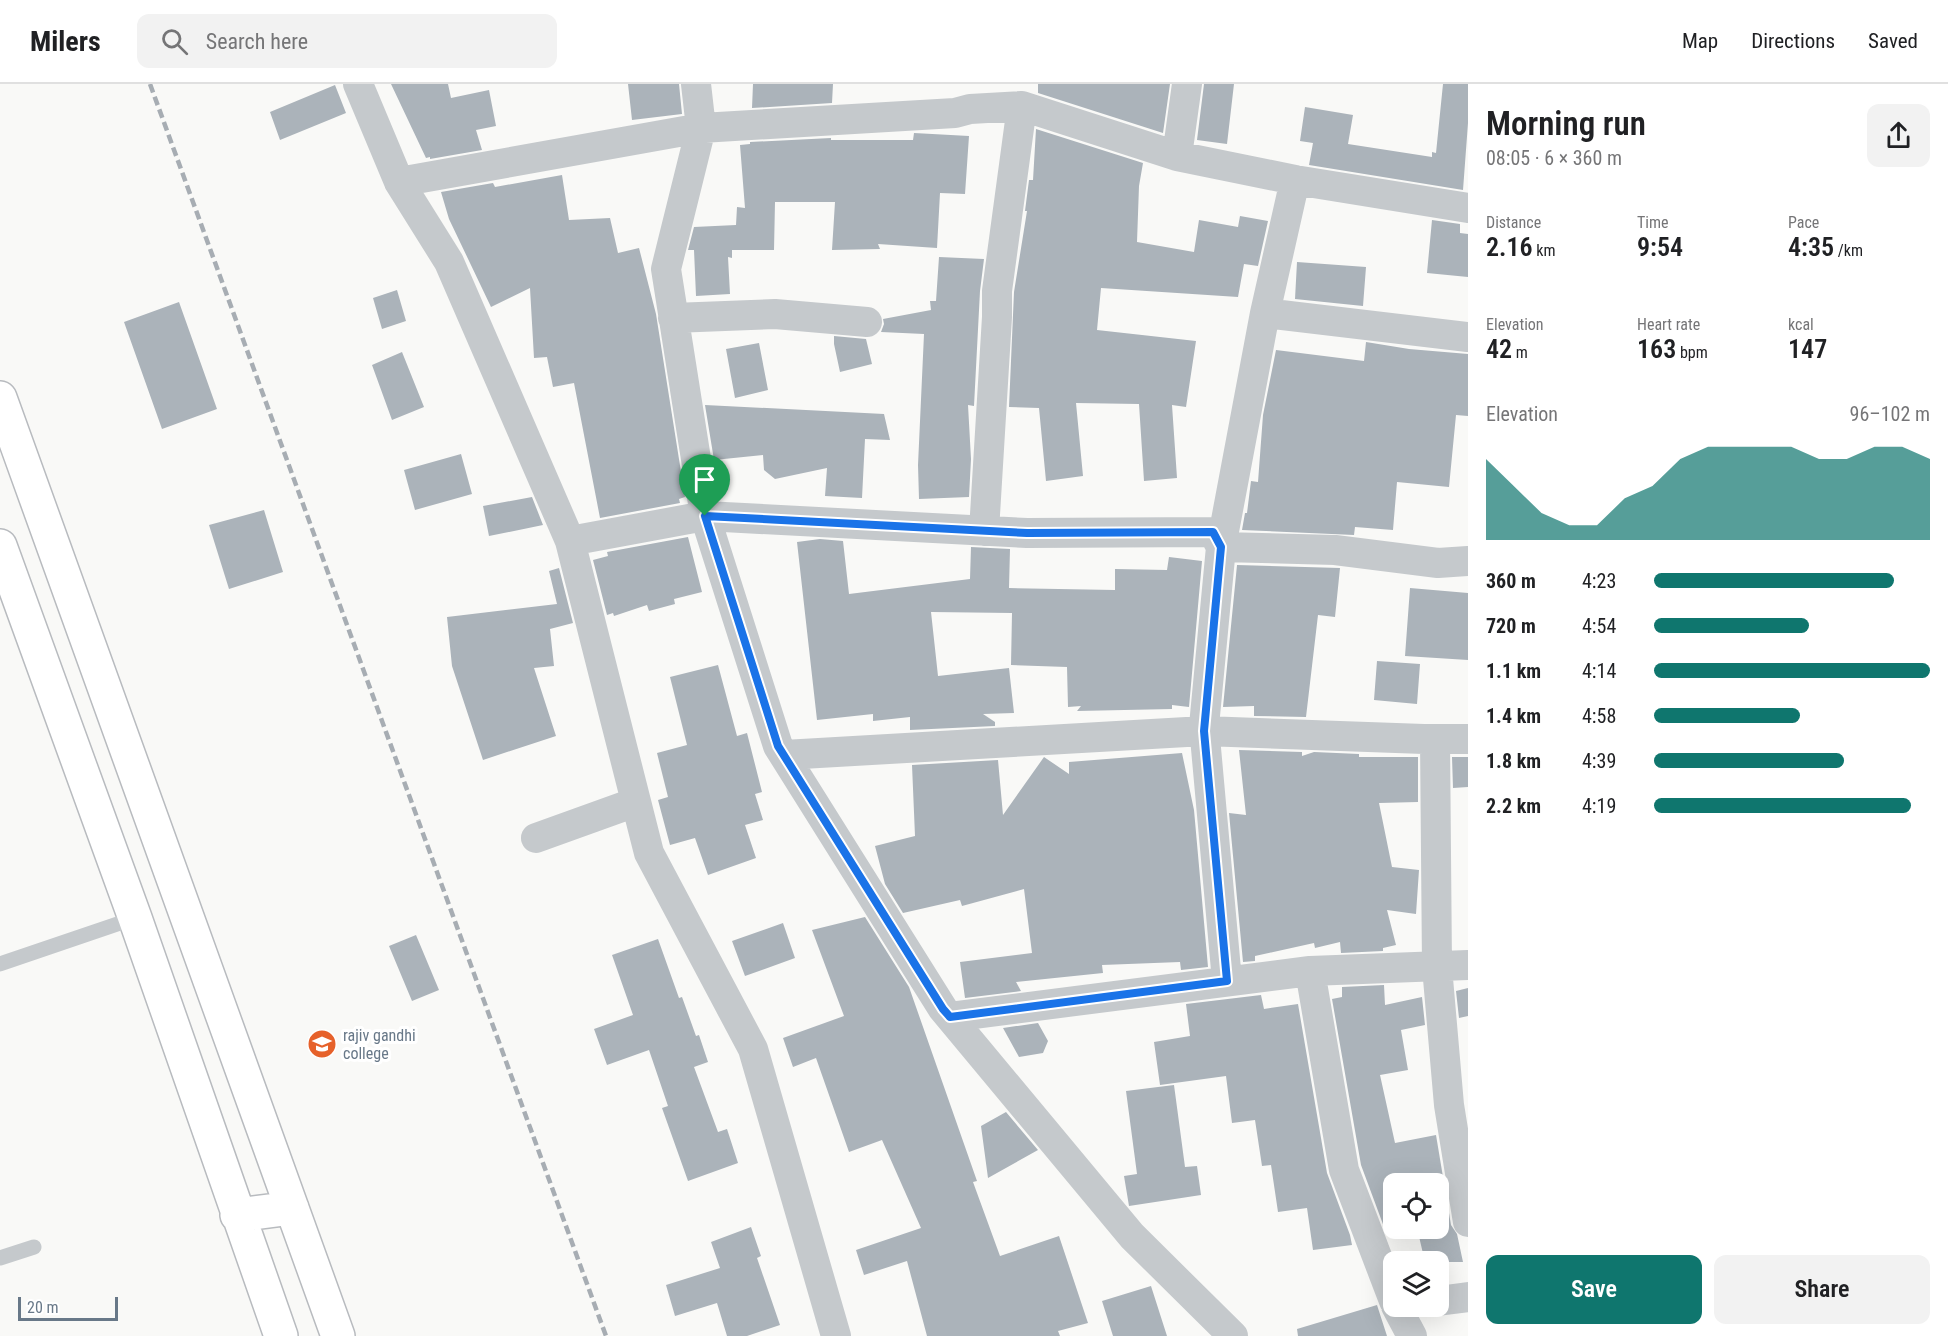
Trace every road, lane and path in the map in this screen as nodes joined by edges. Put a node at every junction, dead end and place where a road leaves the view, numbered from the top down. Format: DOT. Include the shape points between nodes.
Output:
graph roads {
  1 [pos="358,84"];
  2 [pos="696,84"];
  3 [pos="1187,84"];
  4 [pos="1022,106"];
  5 [pos="701,128"];
  6 [pos="1177,156"];
  7 [pos="1295,180"];
  8 [pos="399,182"];
  9 [pos="1468,208"];
  10 [pos="1265,313"];
  11 [pos="673,318"];
  12 [pos="867,322"];
  13 [pos="1468,337"];
  14 [pos="0,398"];
  15 [pos="705,516"];
  16 [pos="984,531"];
  17 [pos="570,541"];
  18 [pos="0,546"];
  19 [pos="1221,547"];
  20 [pos="1468,561"];
  21 [pos="1204,731"];
  22 [pos="1434,739"];
  23 [pos="1468,739"];
  24 [pos="784,755"];
  25 [pos="636,802"];
  26 [pos="536,838"];
  27 [pos="135,918"];
  28 [pos="0,964"];
  29 [pos="1468,965"];
  30 [pos="1437,967"];
  31 [pos="1310,971"];
  32 [pos="1227,981"];
  33 [pos="950,1017"];
  34 [pos="292,1208"];
  35 [pos="237,1215"];
  36 [pos="1468,1222"];
  37 [pos="34,1247"];
  38 [pos="0,1258"];
  39 [pos="1383,1272"];
  40 [pos="1468,1297"];
  41 [pos="1449,1300"];
  42 [pos="1402,1317"];
  43 [pos="281,1336"];
  44 [pos="338,1336"];
  45 [pos="836,1336"];
  46 [pos="1233,1336"];
  47 [pos="1412,1336"];
  1 -- 8 [label="street"];
  2 -- 5 [label="street"];
  3 -- 6 [label="street"];
  4 -- 5 [label="street"];
  4 -- 6 [label="street"];
  4 -- 16 [label="street" via="997,291"];
  5 -- 8 [label="street"];
  5 -- 11 [label="street" via="666,269"];
  6 -- 7 [label="street"];
  7 -- 9 [label="street"];
  7 -- 10 [label="street"];
  8 -- 17 [label="street" via="449,262"];
  10 -- 13 [label="street"];
  10 -- 19 [label="street"];
  11 -- 12 [label="street" via="775,314"];
  11 -- 15 [label="street"];
  14 -- 34 [label="highway"];
  15 -- 16 [label="street"];
  15 -- 17 [label="street"];
  15 -- 24 [label="street"];
  16 -- 19 [label="street" via="1213,532"];
  17 -- 25 [label="street"];
  18 -- 27 [label="highway"];
  19 -- 20 [label="street" via="1335,550 1438,563"];
  19 -- 21 [label="street"];
  21 -- 22 [label="street"];
  21 -- 24 [label="street"];
  21 -- 32 [label="street"];
  22 -- 23 [label="street"];
  22 -- 30 [label="street"];
  24 -- 33 [label="street"];
  25 -- 26 [label="street"];
  25 -- 45 [label="street" via="649,853 757,1060"];
  27 -- 28 [label="lane"];
  27 -- 35 [label="highway"];
  29 -- 30 [label="street"];
  30 -- 31 [label="street"];
  30 -- 36 [label="street" via="1449,1106"];
  31 -- 32 [label="street"];
  31 -- 39 [label="street" via="1344,1170"];
  32 -- 33 [label="street"];
  33 -- 46 [label="street" via="1132,1236"];
  34 -- 35 [label="highway"];
  34 -- 44 [label="highway"];
  35 -- 43 [label="highway"];
  37 -- 38 [label="lane"];
  40 -- 41 [label="street"];
  42 -- 47 [label="street"];
}
